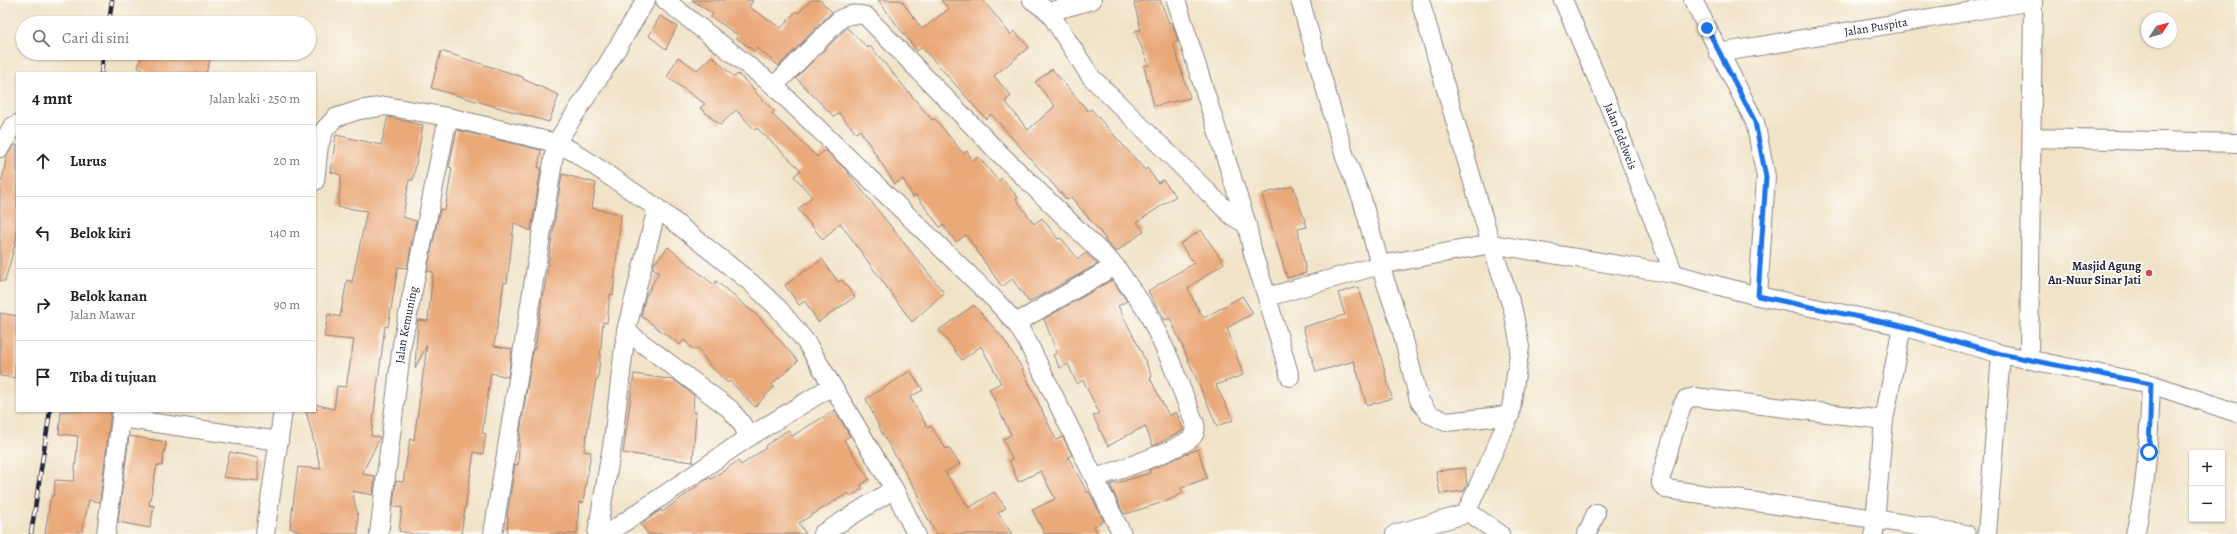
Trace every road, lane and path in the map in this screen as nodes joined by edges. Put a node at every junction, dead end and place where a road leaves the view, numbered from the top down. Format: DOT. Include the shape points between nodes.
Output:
graph roads {
  1 [pos="646,0"];
  2 [pos="665,0"];
  3 [pos="1032,0"];
  4 [pos="1092,0"];
  5 [pos="1176,0"];
  6 [pos="1300,0"];
  7 [pos="1420,0"];
  8 [pos="1563,0"];
  9 [pos="1693,0"];
  10 [pos="2033,0"];
  11 [pos="1049,12"];
  12 [pos="1718,53"];
  13 [pos="774,86"];
  14 [pos="448,118"];
  15 [pos="16,125"];
  16 [pos="2032,138"];
  17 [pos="2237,142"];
  18 [pos="556,143"];
  19 [pos="0,148"];
  20 [pos="316,170"];
  21 [pos="657,208"];
  22 [pos="1247,226"];
  23 [pos="1491,244"];
  24 [pos="1380,265"];
  25 [pos="1115,266"];
  26 [pos="1674,274"];
  27 [pos="1758,296"];
  28 [pos="1267,297"];
  29 [pos="1016,323"];
  30 [pos="1902,326"];
  31 [pos="626,331"];
  32 [pos="2001,354"];
  33 [pos="2028,359"];
  34 [pos="1290,376"];
  35 [pos="2151,384"];
  36 [pos="832,386"];
  37 [pos="283,412"];
  38 [pos="2237,413"];
  39 [pos="122,415"];
  40 [pos="1510,415"];
  41 [pos="168,418"];
  42 [pos="1884,420"];
  43 [pos="749,437"];
  44 [pos="279,441"];
  45 [pos="1096,478"];
  46 [pos="894,489"];
  47 [pos="1467,511"];
  48 [pos="1596,513"];
  49 [pos="1874,526"];
  50 [pos="106,534"];
  51 [pos="265,534"];
  52 [pos="379,534"];
  53 [pos="493,534"];
  54 [pos="597,534"];
  55 [pos="608,534"];
  56 [pos="822,534"];
  57 [pos="916,534"];
  58 [pos="1122,534"];
  59 [pos="1395,534"];
  60 [pos="1500,534"];
  61 [pos="1587,534"];
  62 [pos="1966,534"];
  63 [pos="1987,534"];
  64 [pos="2135,534"];
  1 -- 18 [label="street"];
  2 -- 13 [label="street"];
  3 -- 11 [label="street"];
  4 -- 11 [label="street"];
  5 -- 22 [label="street"];
  6 -- 24 [label="street" via="1345,157 1362,199"];
  7 -- 23 [label="street"];
  8 -- 26 [label="street, Jalan Edelweis" via="1609,106"];
  9 -- 12 [label="street"];
  10 -- 12 [label="street, Jalan Puspita"];
  10 -- 16 [label="street"];
  11 -- 22 [label="street" via="1091,77 1231,216"];
  12 -- 27 [label="street" via="1755,122 1766,177"];
  13 -- 25 [label="street" via="839,20 855,13 866,16 993,148"];
  13 -- 29 [label="street"];
  14 -- 18 [label="street"];
  14 -- 20 [label="street" via="386,106 360,110 335,118 325,129 319,145"];
  14 -- 52 [label="street, Jalan Kemuning" via="402,344"];
  15 -- 19 [label="street"];
  16 -- 17 [label="street"];
  16 -- 33 [label="street"];
  18 -- 21 [label="street" via="574,152"];
  18 -- 53 [label="street"];
  21 -- 31 [label="street"];
  21 -- 36 [label="street" via="750,282 778,308 806,342"];
  22 -- 28 [label="street"];
  23 -- 24 [label="street"];
  23 -- 26 [label="street"];
  23 -- 40 [label="street" via="1514,310 1520,347"];
  24 -- 28 [label="street"];
  24 -- 40 [label="street" via="1401,328 1419,400 1429,414 1446,422"];
  25 -- 29 [label="street"];
  25 -- 45 [label="street" via="1148,313 1171,362 1196,431 1192,437 1170,450"];
  26 -- 27 [label="street"];
  27 -- 30 [label="street"];
  28 -- 34 [label="street"];
  29 -- 45 [label="street"];
  30 -- 32 [label="street"];
  30 -- 42 [label="street"];
  31 -- 43 [label="street" via="730,409"];
  31 -- 54 [label="street" via="613,440"];
  32 -- 33 [label="street"];
  32 -- 63 [label="street"];
  33 -- 35 [label="street"];
  35 -- 38 [label="street"];
  35 -- 64 [label="street" via="2149,452"];
  36 -- 43 [label="street"];
  36 -- 46 [label="street"];
  37 -- 44 [label="street"];
  39 -- 41 [label="street"];
  39 -- 50 [label="street"];
  40 -- 47 [label="street"];
  41 -- 44 [label="street"];
  42 -- 49 [label="street"];
  42 -- 49 [label="street" via="1695,397 1686,399 1681,408 1661,477 1661,484 1666,489"];
  43 -- 55 [label="street"];
  44 -- 51 [label="street"];
  45 -- 58 [label="street"];
  46 -- 56 [label="street"];
  46 -- 57 [label="street"];
  47 -- 59 [label="street" via="1462,515"];
  47 -- 60 [label="street"];
  48 -- 61 [label="street"];
  49 -- 62 [label="street"];
}
